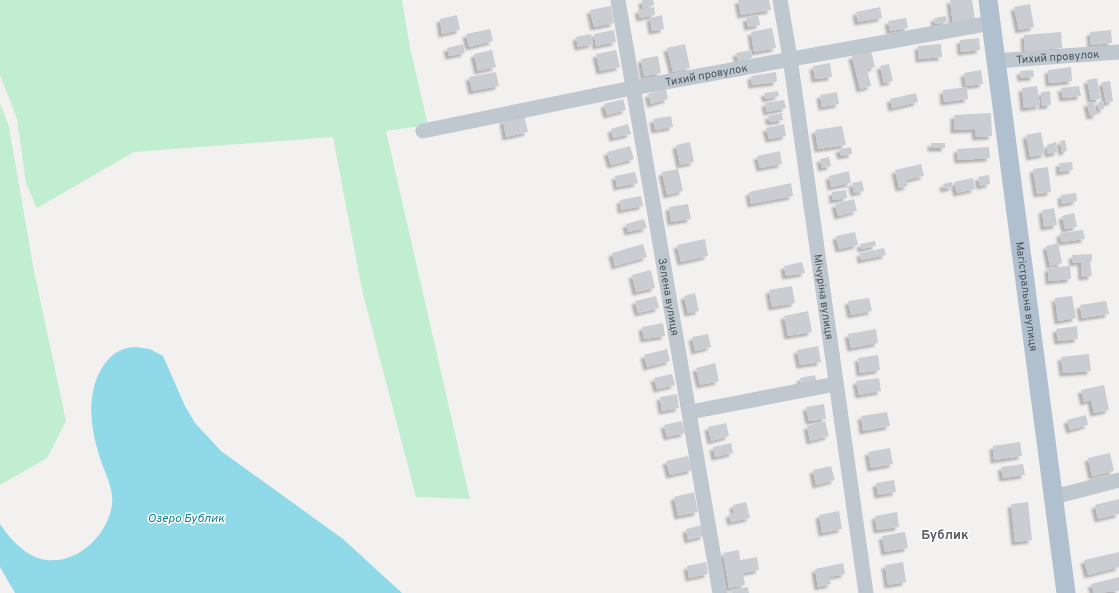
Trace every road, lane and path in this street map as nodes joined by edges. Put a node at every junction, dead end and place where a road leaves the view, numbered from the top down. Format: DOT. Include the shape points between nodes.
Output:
graph roads {
  1 [pos="618,0"];
  2 [pos="780,0"];
  3 [pos="988,0"];
  4 [pos="991,23"];
  5 [pos="1119,52"];
  6 [pos="790,58"];
  7 [pos="996,61"];
  8 [pos="632,88"];
  9 [pos="423,131"];
  10 [pos="836,384"];
  11 [pos="690,412"];
  12 [pos="1119,480"];
  13 [pos="1054,497"];
  14 [pos="720,593"];
  15 [pos="866,593"];
  16 [pos="1066,593"];
  1 -- 8 [label="street, Зелена вулиця"];
  2 -- 6 [label="street, Мічуріна вулиця"];
  3 -- 4 [label="main road, Магістральна вулиця"];
  4 -- 6 [label="street, Тихий провулок"];
  4 -- 7 [label="main road, Магістральна вулиця"];
  5 -- 7 [label="street, Тихий провулок"];
  6 -- 8 [label="street, Тихий провулок"];
  6 -- 10 [label="street, Мічуріна вулиця"];
  7 -- 13 [label="main road, Магістральна вулиця"];
  8 -- 9 [label="street, Тихий провулок"];
  8 -- 11 [label="street, Зелена вулиця"];
  10 -- 11 [label="street"];
  10 -- 15 [label="street, Мічуріна вулиця"];
  11 -- 14 [label="street, Зелена вулиця"];
  12 -- 13 [label="street"];
  13 -- 16 [label="main road, Магістральна вулиця"];
}
